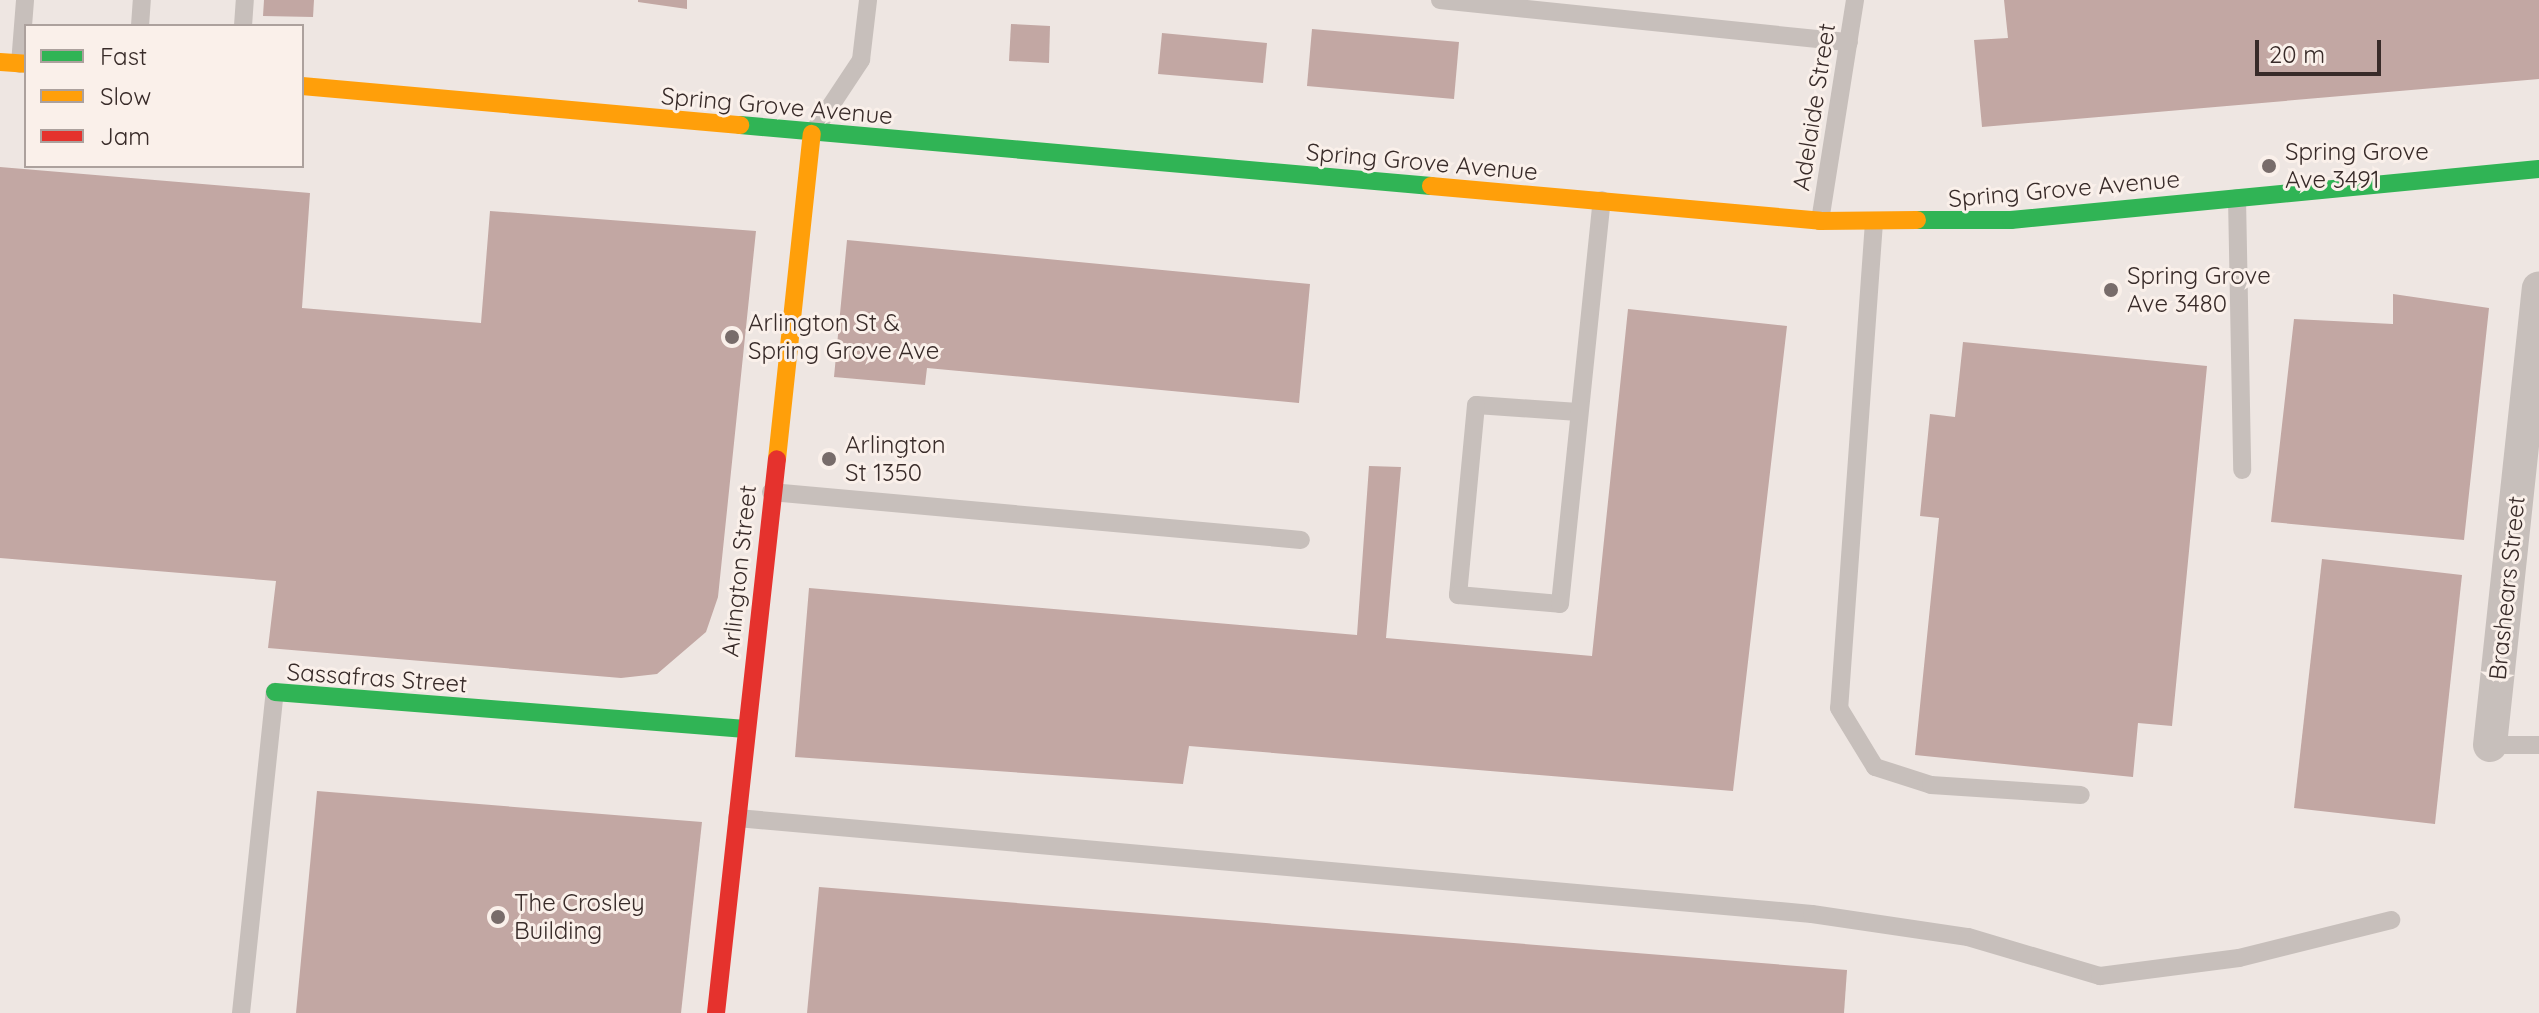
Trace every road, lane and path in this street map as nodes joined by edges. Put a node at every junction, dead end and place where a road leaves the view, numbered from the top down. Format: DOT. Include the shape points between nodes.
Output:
graph roads {
  1 [pos="25,0"];
  2 [pos="142,0"];
  3 [pos="245,0"];
  4 [pos="868,0"];
  5 [pos="1440,0"];
  6 [pos="1855,0"];
  7 [pos="1480,3"];
  8 [pos="24,24"];
  9 [pos="140,24"];
  10 [pos="243,24"];
  11 [pos="24,32"];
  12 [pos="1849,42"];
  13 [pos="0,62"];
  14 [pos="23,64"];
  15 [pos="304,86"];
  16 [pos="812,134"];
  17 [pos="2539,169"];
  18 [pos="2237,198"];
  19 [pos="1602,200"];
  20 [pos="1820,221"];
  21 [pos="1874,222"];
  22 [pos="2539,289"];
  23 [pos="1578,412"];
  24 [pos="2242,470"];
  25 [pos="771,492"];
  26 [pos="1301,540"];
  27 [pos="275,692"];
  28 [pos="746,729"];
  29 [pos="2490,745"];
  30 [pos="2539,745"];
  31 [pos="2081,795"];
  32 [pos="737,818"];
  33 [pos="2391,920"];
  34 [pos="241,1013"];
  35 [pos="716,1013"];
  1 -- 8 [label="lane"];
  2 -- 9 [label="lane"];
  3 -- 10 [label="lane"];
  4 -- 16 [label="lane" via="861,60"];
  5 -- 7 [label="lane"];
  6 -- 12 [label="lane, Adelaide Street"];
  7 -- 12 [label="lane"];
  11 -- 14 [label="lane"];
  12 -- 20 [label="lane, Adelaide Street"];
  13 -- 14 [label="main road"];
  15 -- 16 [label="main road, Spring Grove Avenue"];
  16 -- 19 [label="main road, Spring Grove Avenue"];
  16 -- 25 [label="main road, Arlington Street"];
  17 -- 18 [label="main road, Spring Grove Avenue"];
  18 -- 21 [label="main road, Spring Grove Avenue" via="2011,220"];
  18 -- 24 [label="lane"];
  19 -- 20 [label="main road, Spring Grove Avenue"];
  19 -- 23 [label="lane"];
  20 -- 21 [label="main road, Spring Grove Avenue"];
  21 -- 31 [label="lane" via="1839,708 1875,767 1931,785"];
  22 -- 29 [label="street, Brashears Street"];
  23 -- 23 [label="lane" via="1560,604 1458,595 1476,405"];
  25 -- 26 [label="lane"];
  25 -- 28 [label="main road, Arlington Street"];
  27 -- 28 [label="main road, Sassafras Street"];
  27 -- 34 [label="lane, Sassafras Street"];
  28 -- 32 [label="main road, Arlington Street"];
  29 -- 30 [label="lane"];
  32 -- 33 [label="lane" via="1812,914 1968,937 2100,976 2239,958"];
  32 -- 35 [label="main road, Arlington Street"];
}
